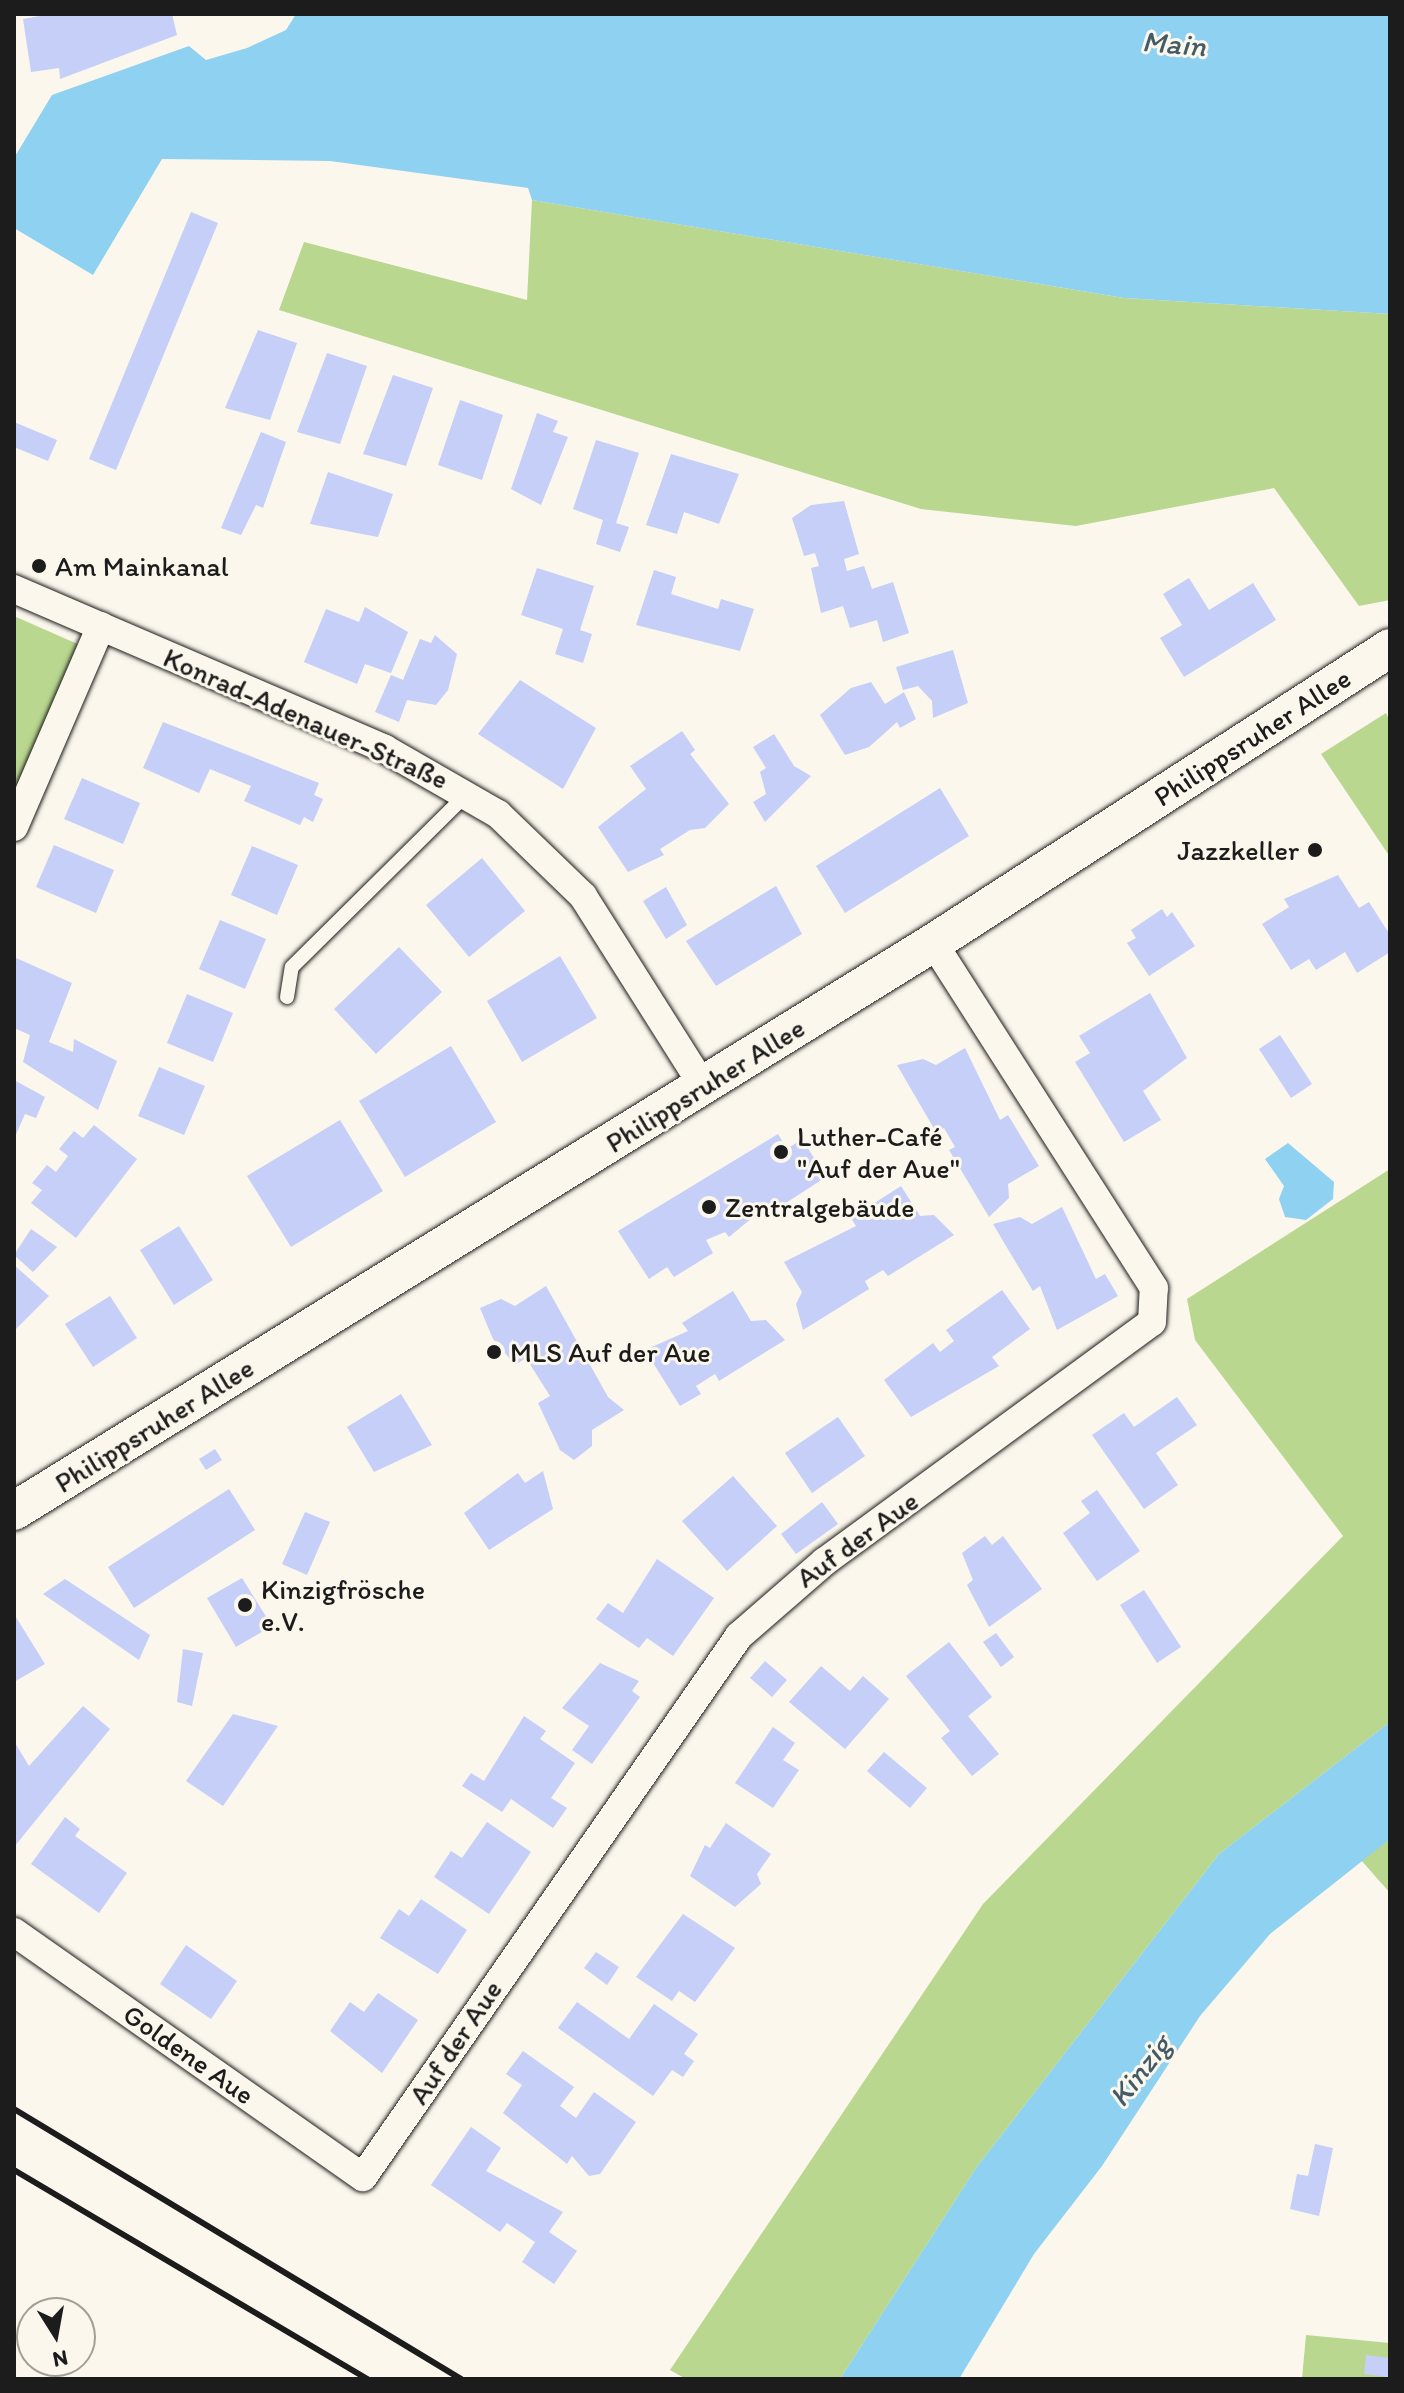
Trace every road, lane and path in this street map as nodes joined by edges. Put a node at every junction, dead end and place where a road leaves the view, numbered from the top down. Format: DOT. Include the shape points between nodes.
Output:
graph roads {
  1 [pos="14,589"];
  2 [pos="101,626"];
  3 [pos="1390,648"];
  4 [pos="468,793"];
  5 [pos="14,827"];
  6 [pos="933,943"];
  7 [pos="287,997"];
  8 [pos="703,1086"];
  9 [pos="14,1511"];
  10 [pos="14,1932"];
  11 [pos="363,2177"];
  1 -- 2 [label="street, Konrad-Adenauer-Straße"];
  2 -- 4 [label="street, Konrad-Adenauer-Straße"];
  2 -- 5 [label="street"];
  3 -- 6 [label="main road, Philippsruher Allee"];
  4 -- 7 [label="lane" via="292,967"];
  4 -- 8 [label="street, Konrad-Adenauer-Straße" via="565,874"];
  6 -- 8 [label="main road, Philippsruher Allee"];
  6 -- 11 [label="street, Auf der Aue" via="1154,1288 1152,1322 824,1562 739,1636"];
  8 -- 9 [label="main road, Philippsruher Allee"];
  10 -- 11 [label="street, Goldene Aue"];
}
